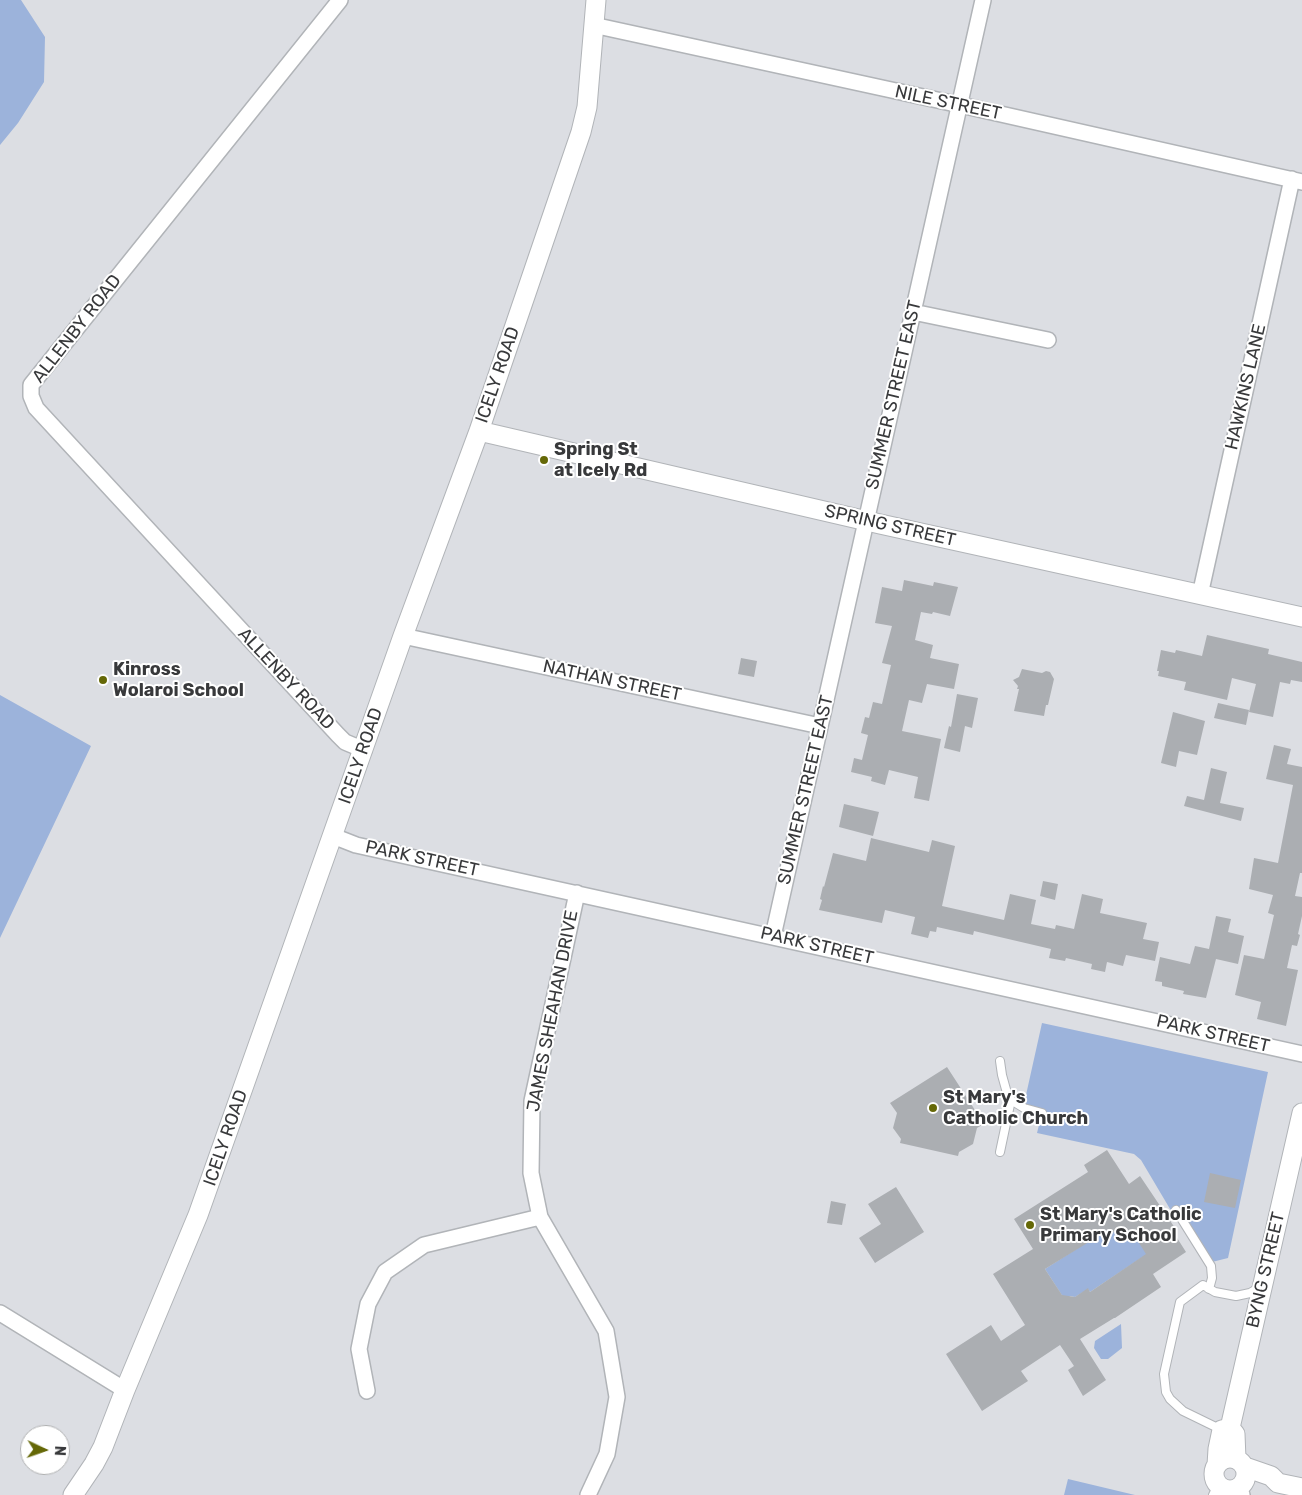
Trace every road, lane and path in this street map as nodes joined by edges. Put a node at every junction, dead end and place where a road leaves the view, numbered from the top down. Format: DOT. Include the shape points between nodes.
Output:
graph roads {
  1 [pos="340,0"];
  2 [pos="596,0"];
  3 [pos="983,0"];
  4 [pos="593,26"];
  5 [pos="960,105"];
  6 [pos="1297,180"];
  7 [pos="913,312"];
  8 [pos="1048,340"];
  9 [pos="479,431"];
  10 [pos="866,520"];
  11 [pos="1200,595"];
  12 [pos="1302,618"];
  13 [pos="403,636"];
  14 [pos="820,726"];
  15 [pos="364,750"];
  16 [pos="333,836"];
  17 [pos="577,893"];
  18 [pos="773,936"];
  19 [pos="1302,1054"];
  20 [pos="1000,1061"];
  21 [pos="1012,1100"];
  22 [pos="1042,1113"];
  23 [pos="1302,1113"];
  24 [pos="1000,1152"];
  25 [pos="1176,1210"];
  26 [pos="540,1217"];
  27 [pos="1262,1286"];
  28 [pos="1209,1290"];
  29 [pos="0,1313"];
  30 [pos="125,1390"];
  31 [pos="368,1391"];
  32 [pos="1226,1429"];
  33 [pos="1233,1485"];
  34 [pos="1302,1488"];
  35 [pos="592,1494"];
  36 [pos="73,1495"];
  1 -- 15 [label="street, ALLENBY ROAD" via="31,385 31,396 36,408 338,736"];
  2 -- 4 [label="street, ICELY ROAD"];
  3 -- 5 [label="street, SUMMER STREET EAST"];
  4 -- 5 [label="street, NILE STREET"];
  4 -- 9 [label="street, ICELY ROAD" via="587,108 581,132"];
  5 -- 6 [label="street, NILE STREET"];
  5 -- 7 [label="street, SUMMER STREET EAST"];
  6 -- 11 [label="street, HAWKINS LANE"];
  7 -- 8 [label="street"];
  7 -- 10 [label="street, SUMMER STREET EAST"];
  9 -- 10 [label="street, SPRING STREET"];
  9 -- 13 [label="street, ICELY ROAD"];
  10 -- 11 [label="street, SPRING STREET"];
  10 -- 14 [label="street, SUMMER STREET EAST"];
  11 -- 12 [label="street, SPRING STREET"];
  13 -- 14 [label="street, NATHAN STREET"];
  13 -- 15 [label="street, ICELY ROAD"];
  14 -- 18 [label="street, SUMMER STREET EAST"];
  15 -- 16 [label="street, ICELY ROAD"];
  16 -- 17 [label="street, PARK STREET" via="356,844"];
  16 -- 30 [label="street, ICELY ROAD" via="198,1216"];
  17 -- 18 [label="street, PARK STREET"];
  17 -- 26 [label="street, JAMES SHEAHAN DRIVE" via="532,1101 531,1173"];
  18 -- 19 [label="street, PARK STREET"];
  20 -- 21 [label="lane"];
  21 -- 22 [label="lane" via="1024,1108"];
  21 -- 24 [label="lane"];
  23 -- 27 [label="street, BYNG STREET"];
  25 -- 28 [label="lane" via="1211,1266"];
  26 -- 31 [label="street" via="424,1245 385,1272 368,1304 359,1349"];
  26 -- 35 [label="street, JAMES SHEAHAN DRIVE" via="606,1331 617,1397 607,1454"];
  27 -- 28 [label="lane" via="1240,1296"];
  27 -- 32 [label="street, BYNG STREET"];
  28 -- 32 [label="lane" via="1203,1285 1180,1302 1164,1382 1170,1399 1183,1411"];
  29 -- 30 [label="street"];
  30 -- 36 [label="street, ICELY ROAD" via="98,1455"];
  32 -- 33 [label="street, BYNG STREET" via="1235,1434"];
  32 -- 33 [label="street, BYNG STREET" via="1218,1449 1217,1465 1224,1460"];
  33 -- 34 [label="street" via="1272,1476 1278,1483"];
}
